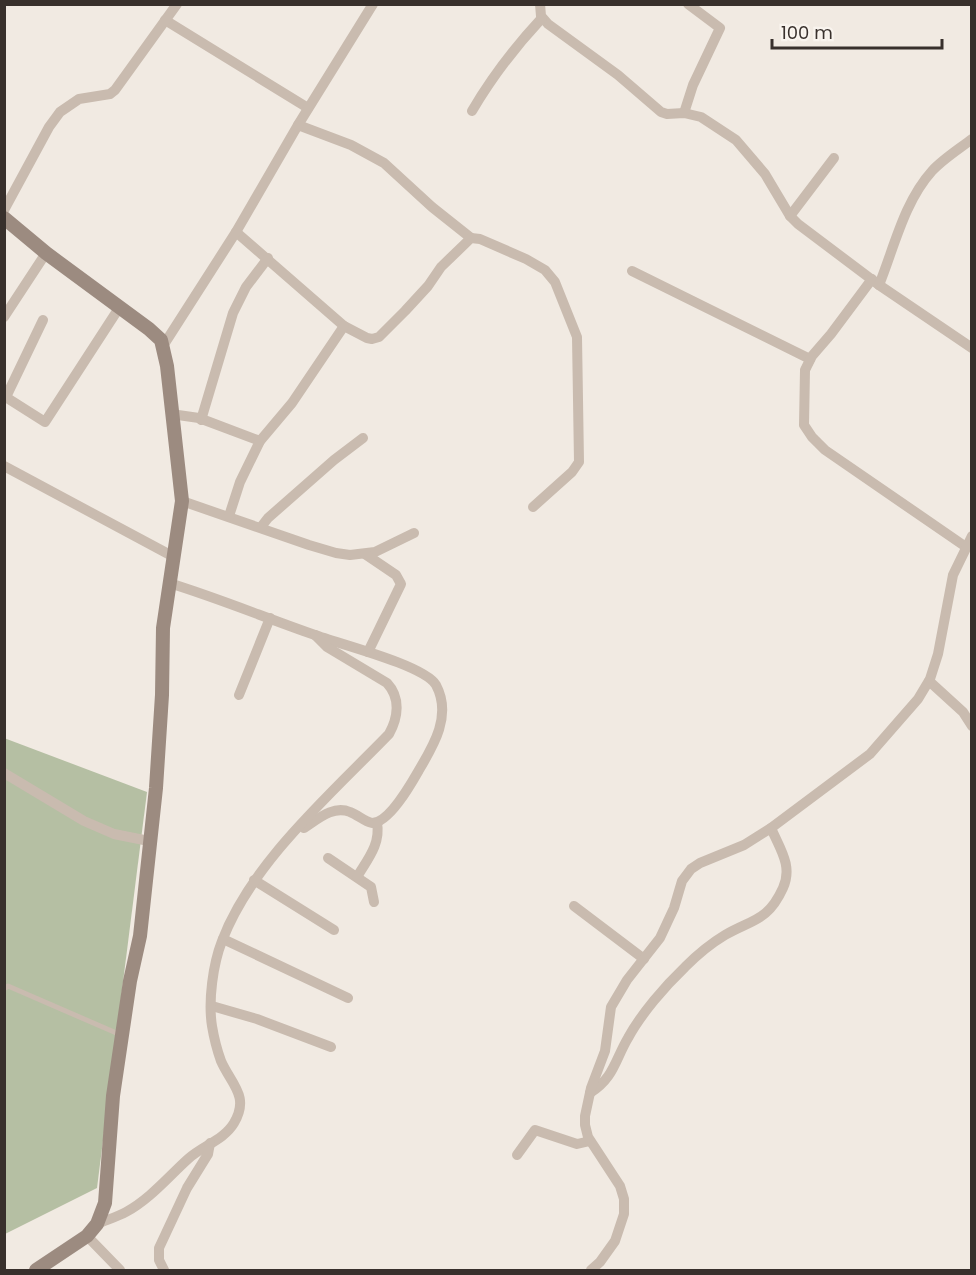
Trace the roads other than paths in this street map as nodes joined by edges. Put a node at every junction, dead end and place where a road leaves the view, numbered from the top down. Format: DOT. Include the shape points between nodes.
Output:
graph roads {
  1 [pos="177,4"];
  2 [pos="373,4"];
  3 [pos="540,4"];
  4 [pos="688,4"];
  5 [pos="542,18"];
  6 [pos="165,20"];
  7 [pos="308,108"];
  8 [pos="472,111"];
  9 [pos="684,113"];
  10 [pos="298,125"];
  11 [pos="972,139"];
  12 [pos="834,158"];
  13 [pos="4,210"];
  14 [pos="790,216"];
  15 [pos="4,218"];
  16 [pos="236,232"];
  17 [pos="471,237"];
  18 [pos="46,253"];
  19 [pos="268,258"];
  20 [pos="632,271"];
  21 [pos="876,282"];
  22 [pos="119,308"];
  23 [pos="4,317"];
  24 [pos="43,320"];
  25 [pos="344,326"];
  26 [pos="163,346"];
  27 [pos="972,348"];
  28 [pos="810,359"];
  29 [pos="5,396"];
  30 [pos="171,414"];
  31 [pos="201,420"];
  32 [pos="363,438"];
  33 [pos="260,441"];
  34 [pos="4,466"];
  35 [pos="182,501"];
  36 [pos="533,507"];
  37 [pos="229,516"];
  38 [pos="261,527"];
  39 [pos="414,533"];
  40 [pos="969,542"];
  41 [pos="365,554"];
  42 [pos="174,557"];
  43 [pos="169,583"];
  44 [pos="270,618"];
  45 [pos="315,635"];
  46 [pos="368,652"];
  47 [pos="929,681"];
  48 [pos="239,695"];
  49 [pos="972,726"];
  50 [pos="4,773"];
  51 [pos="377,823"];
  52 [pos="771,828"];
  53 [pos="289,838"];
  54 [pos="149,841"];
  55 [pos="328,858"];
  56 [pos="357,877"];
  57 [pos="254,880"];
  58 [pos="374,902"];
  59 [pos="574,906"];
  60 [pos="334,930"];
  61 [pos="223,939"];
  62 [pos="644,959"];
  63 [pos="4,989"];
  64 [pos="348,998"];
  65 [pos="212,1006"];
  66 [pos="122,1036"];
  67 [pos="331,1047"];
  68 [pos="590,1093"];
  69 [pos="590,1141"];
  70 [pos="210,1143"];
  71 [pos="517,1155"];
  72 [pos="97,1224"];
  73 [pos="87,1236"];
  74 [pos="36,1270"];
  75 [pos="120,1270"];
  76 [pos="164,1270"];
  77 [pos="591,1270"];
  1 -- 6 [label="street"];
  2 -- 7 [label="street"];
  3 -- 5 [label="street"];
  4 -- 9 [label="street" via="720,28"];
  5 -- 8 [label="street" via="506,59"];
  5 -- 9 [label="street" via="654,107 667,114"];
  6 -- 7 [label="street"];
  6 -- 13 [label="street" via="115,90 79,99 60,112"];
  7 -- 10 [label="street"];
  9 -- 14 [label="street" via="707,120 736,140 765,174"];
  10 -- 16 [label="street"];
  10 -- 17 [label="street" via="351,145 384,163"];
  11 -- 21 [label="street" via="924,180"];
  12 -- 14 [label="street"];
  14 -- 21 [label="street"];
  15 -- 18 [label="street"];
  16 -- 19 [label="street"];
  16 -- 26 [label="street"];
  17 -- 25 [label="street" via="378,337 367,338"];
  17 -- 36 [label="street" via="545,270 555,282 577,337 579,462"];
  18 -- 22 [label="street"];
  18 -- 23 [label="street"];
  19 -- 25 [label="street"];
  19 -- 31 [label="street" via="233,313"];
  20 -- 28 [label="street"];
  21 -- 27 [label="street"];
  21 -- 28 [label="street"];
  22 -- 26 [label="street" via="157,335"];
  22 -- 29 [label="street" via="45,422"];
  24 -- 29 [label="street"];
  25 -- 33 [label="street" via="292,403"];
  26 -- 30 [label="street"];
  28 -- 40 [label="street" via="805,370 803,420 812,436 825,450"];
  30 -- 31 [label="street"];
  30 -- 35 [label="street"];
  31 -- 33 [label="street"];
  32 -- 38 [label="street"];
  33 -- 37 [label="street"];
  34 -- 42 [label="street"];
  35 -- 37 [label="street"];
  35 -- 42 [label="street"];
  37 -- 38 [label="street"];
  38 -- 41 [label="street" via="336,553"];
  39 -- 41 [label="street"];
  40 -- 47 [label="street" via="953,575"];
  41 -- 46 [label="street" via="400,580"];
  42 -- 43 [label="street"];
  43 -- 44 [label="street"];
  43 -- 54 [label="street" via="162,628 162,695"];
  44 -- 45 [label="street"];
  44 -- 48 [label="street"];
  45 -- 46 [label="street"];
  45 -- 53 [label="street" via="327,647 392,688 396,720 389,734"];
  46 -- 51 [label="street" via="429,678 436,686 442,714 434,745 395,807"];
  47 -- 49 [label="street" via="963,712"];
  47 -- 52 [label="street" via="870,754"];
  50 -- 54 [label="street" via="84,821 114,834"];
  51 -- 53 [label="street" via="337,810"];
  51 -- 56 [label="street" via="377,843"];
  52 -- 62 [label="street" via="744,846 700,863 685,875 666,927"];
  52 -- 68 [label="street" via="788,873 770,910 713,943 685,967 631,1033 609,1077"];
  53 -- 57 [label="street"];
  54 -- 66 [label="street" via="140,936"];
  55 -- 56 [label="street"];
  56 -- 58 [label="street" via="371,887"];
  57 -- 60 [label="street"];
  57 -- 61 [label="street"];
  59 -- 62 [label="street"];
  61 -- 64 [label="street"];
  61 -- 65 [label="street" via="213,976"];
  62 -- 68 [label="street" via="611,1006 605,1051"];
  63 -- 66 [label="lane" via="8,986"];
  65 -- 67 [label="street"];
  65 -- 70 [label="street" via="218,1050 239,1090 240,1104 234,1124"];
  66 -- 72 [label="street" via="113,1096 106,1197"];
  68 -- 69 [label="street" via="585,1116"];
  69 -- 71 [label="street" via="577,1144 535,1130"];
  69 -- 77 [label="street" via="620,1186 624,1206 619,1234"];
  70 -- 72 [label="street" via="130,1210"];
  70 -- 76 [label="street" via="208,1154 159,1248"];
  72 -- 73 [label="street"];
  73 -- 74 [label="street"];
  73 -- 75 [label="street"];
}
